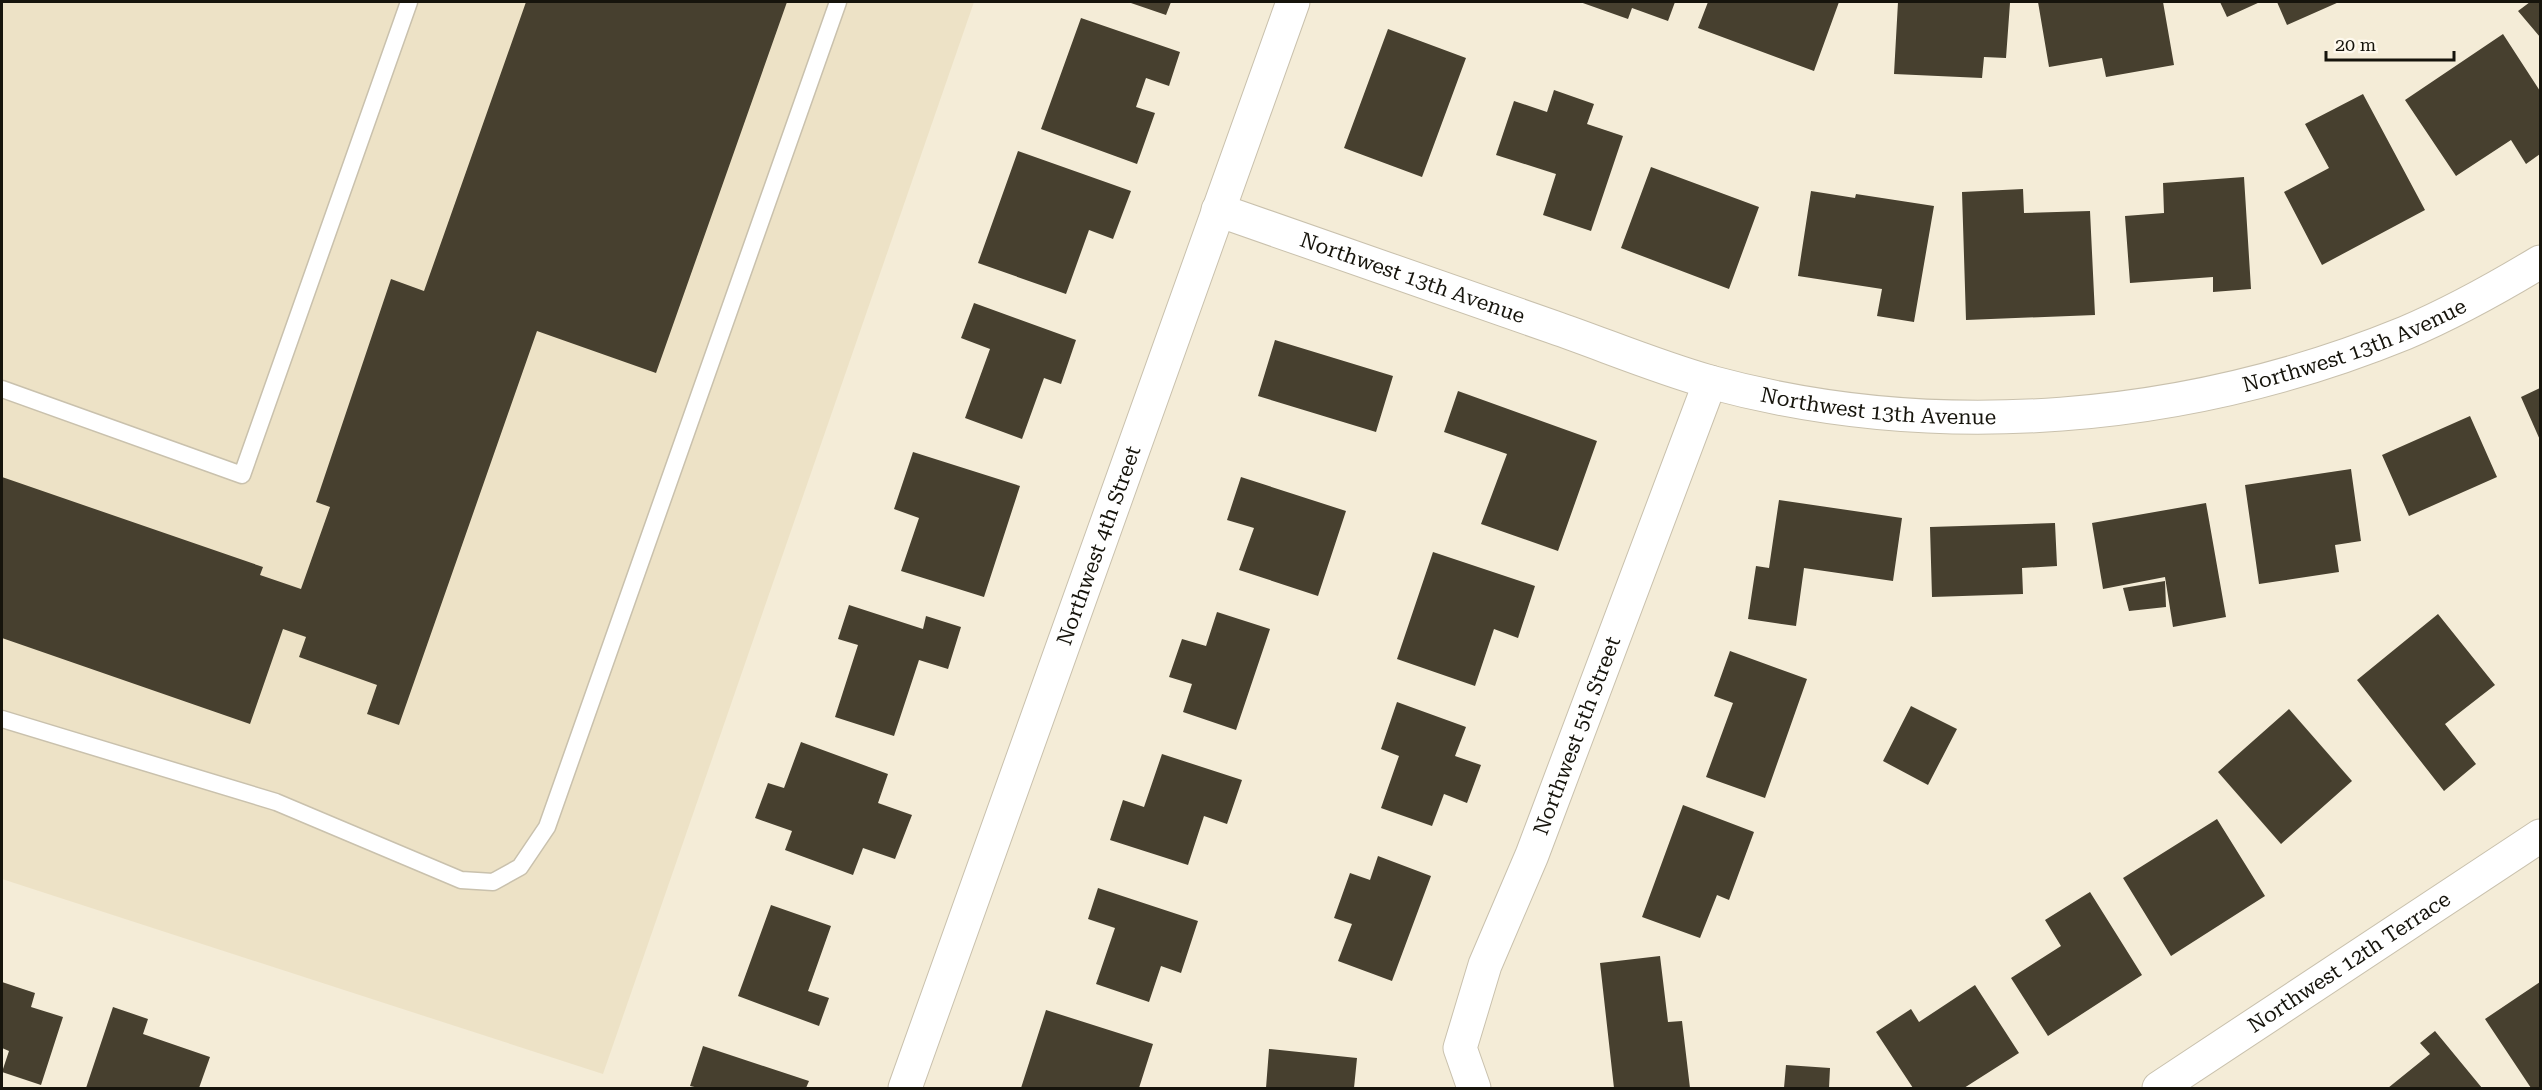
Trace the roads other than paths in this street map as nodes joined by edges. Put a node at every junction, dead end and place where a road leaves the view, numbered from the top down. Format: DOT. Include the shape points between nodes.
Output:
graph roads {
  1 [pos="409,2"];
  2 [pos="838,2"];
  3 [pos="1293,2"];
  4 [pos="1218,210"];
  5 [pos="2541,262"];
  6 [pos="1710,382"];
  7 [pos="2,389"];
  8 [pos="2,719"];
  9 [pos="2541,836"];
  10 [pos="905,1089"];
  11 [pos="1474,1089"];
  12 [pos="2159,1089"];
  1 -- 7 [label="lane" via="242,475"];
  2 -- 8 [label="lane" via="547,827 520,867 493,882 461,880 276,802"];
  3 -- 4 [label="street, Northwest 4th Street"];
  4 -- 6 [label="street, Northwest 13th Avenue"];
  4 -- 10 [label="street, Northwest 4th Street"];
  5 -- 6 [label="street, Northwest 13th Avenue" via="2407,332 2322,364 2185,399 2133,407 2043,416 1953,417 1850,409"];
  6 -- 11 [label="street, Northwest 5th Street" via="1532,855 1485,965 1460,1048"];
  9 -- 12 [label="street, Northwest 12th Terrace"];
}
